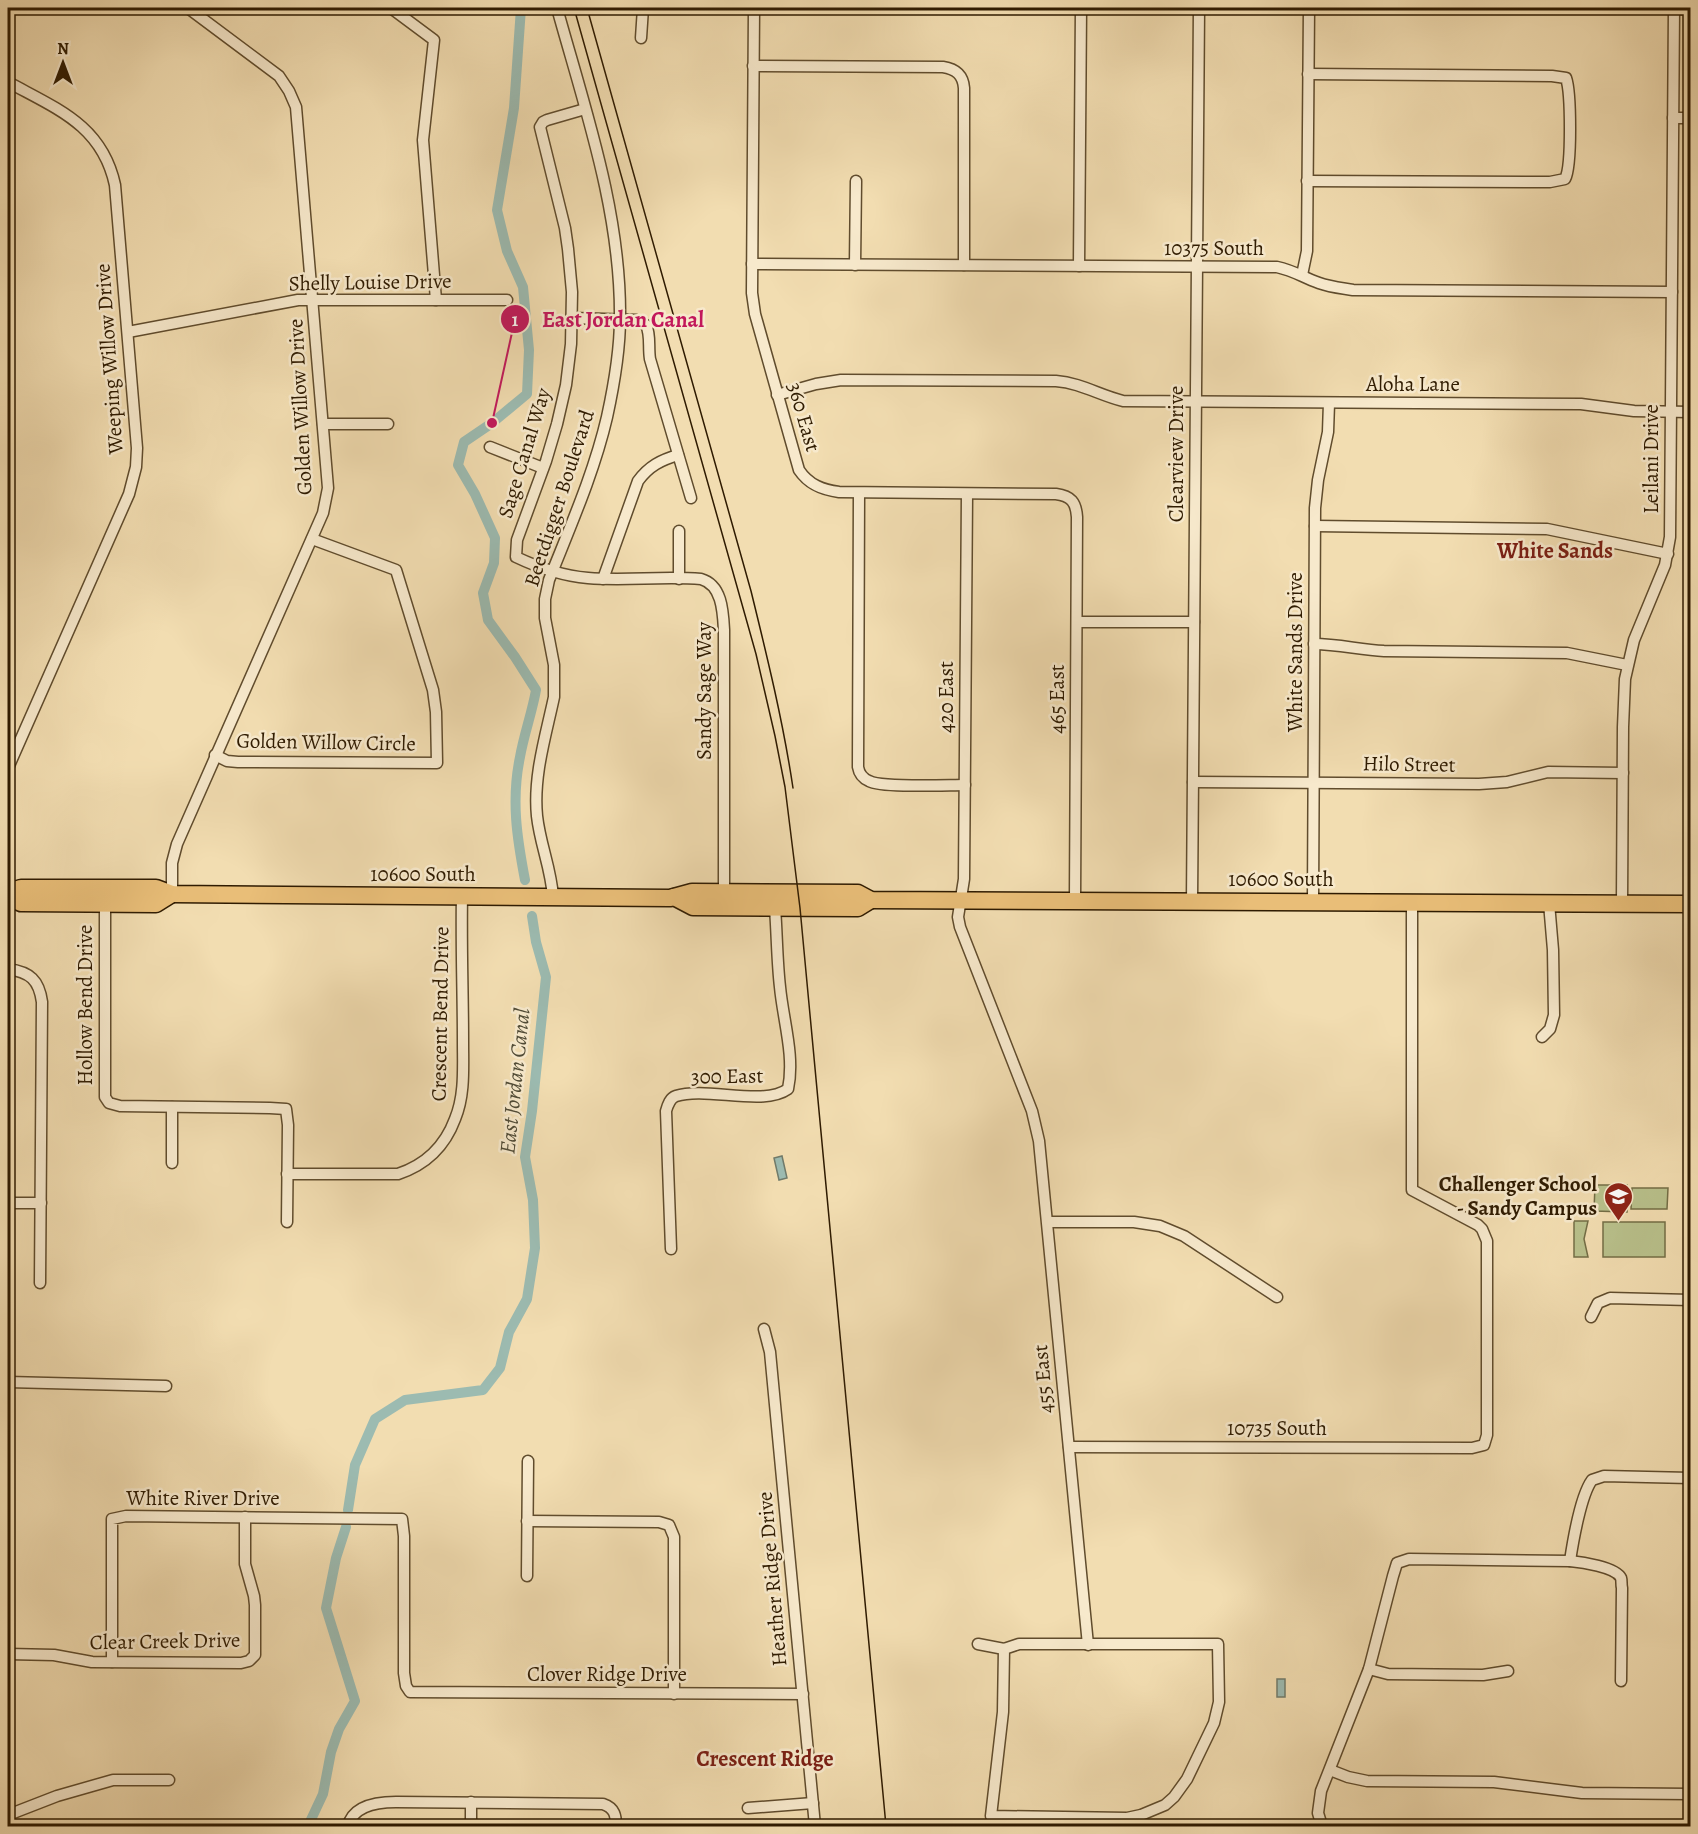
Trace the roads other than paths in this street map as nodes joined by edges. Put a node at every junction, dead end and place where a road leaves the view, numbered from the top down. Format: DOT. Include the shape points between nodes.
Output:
graph roads {
  1 [pos="188,8"];
  2 [pos="391,8"];
  3 [pos="557,8"];
  4 [pos="644,8"];
  5 [pos="754,8"];
  6 [pos="1081,8"];
  7 [pos="1198,8"];
  8 [pos="1309,8"];
  9 [pos="1674,8"];
  10 [pos="1690,9"];
  11 [pos="641,38"];
  12 [pos="753,66"];
  13 [pos="1308,74"];
  14 [pos="8,82"];
  15 [pos="585,109"];
  16 [pos="1673,118"];
  17 [pos="1690,118"];
  18 [pos="856,181"];
  19 [pos="1307,181"];
  20 [pos="752,264"];
  21 [pos="855,265"];
  22 [pos="964,265"];
  23 [pos="1079,266"];
  24 [pos="1197,267"];
  25 [pos="1302,275"];
  26 [pos="1672,292"];
  27 [pos="313,300"];
  28 [pos="436,300"];
  29 [pos="507,300"];
  30 [pos="573,318"];
  31 [pos="620,320"];
  32 [pos="128,332"];
  33 [pos="777,395"];
  34 [pos="1196,402"];
  35 [pos="1329,403"];
  36 [pos="1671,412"];
  37 [pos="1690,412"];
  38 [pos="323,424"];
  39 [pos="388,424"];
  40 [pos="490,447"];
  41 [pos="678,455"];
  42 [pos="543,468"];
  43 [pos="859,493"];
  44 [pos="967,494"];
  45 [pos="690,498"];
  46 [pos="1073,499"];
  47 [pos="1315,526"];
  48 [pos="679,531"];
  49 [pos="312,539"];
  50 [pos="1668,554"];
  51 [pos="516,557"];
  52 [pos="553,571"];
  53 [pos="603,579"];
  54 [pos="679,579"];
  55 [pos="1077,621"];
  56 [pos="1194,622"];
  57 [pos="1314,644"];
  58 [pos="1627,665"];
  59 [pos="215,755"];
  60 [pos="8,768"];
  61 [pos="1623,773"];
  62 [pos="1193,782"];
  63 [pos="1314,782"];
  64 [pos="965,785"];
  65 [pos="8,891"];
  66 [pos="724,892"];
  67 [pos="172,894"];
  68 [pos="462,896"];
  69 [pos="8,897"];
  70 [pos="553,897"];
  71 [pos="674,897"];
  72 [pos="871,900"];
  73 [pos="961,900"];
  74 [pos="1075,901"];
  75 [pos="1192,902"];
  76 [pos="1313,902"];
  77 [pos="105,903"];
  78 [pos="1412,903"];
  79 [pos="1549,903"];
  80 [pos="1622,903"];
  81 [pos="1690,904"];
  82 [pos="775,908"];
  83 [pos="8,969"];
  84 [pos="1542,1037"];
  85 [pos="172,1107"];
  86 [pos="1032,1111"];
  87 [pos="172,1163"];
  88 [pos="287,1174"];
  89 [pos="8,1203"];
  90 [pos="41,1203"];
  91 [pos="287,1222"];
  92 [pos="1047,1222"];
  93 [pos="671,1249"];
  94 [pos="40,1283"];
  95 [pos="1277,1297"];
  96 [pos="1690,1300"];
  97 [pos="1591,1317"];
  98 [pos="764,1329"];
  99 [pos="8,1382"];
  100 [pos="166,1386"];
  101 [pos="1069,1448"];
  102 [pos="528,1461"];
  103 [pos="1690,1478"];
  104 [pos="245,1517"];
  105 [pos="527,1521"];
  106 [pos="1570,1561"];
  107 [pos="527,1576"];
  108 [pos="978,1644"];
  109 [pos="1088,1645"];
  110 [pos="1004,1649"];
  111 [pos="8,1654"];
  112 [pos="112,1662"];
  113 [pos="1369,1669"];
  114 [pos="1508,1671"];
  115 [pos="1621,1682"];
  116 [pos="410,1692"];
  117 [pos="674,1694"];
  118 [pos="803,1695"];
  119 [pos="1330,1770"];
  120 [pos="169,1780"];
  121 [pos="1690,1794"];
  122 [pos="471,1802"];
  123 [pos="813,1803"];
  124 [pos="748,1808"];
  125 [pos="8,1815"];
  126 [pos="1126,1822"];
  127 [pos="348,1827"];
  128 [pos="471,1827"];
  129 [pos="616,1827"];
  130 [pos="815,1827"];
  131 [pos="1322,1827"];
  1 -- 27 [label="street, Golden Willow Drive" via="279,76 290,91 298,116"];
  2 -- 28 [label="street" via="434,40 423,140"];
  3 -- 15 [label="street, Beetdigger Boulevard"];
  4 -- 11 [label="street"];
  5 -- 12 [label="street, 360 East"];
  6 -- 23 [label="street"];
  7 -- 24 [label="street, Clearview Drive"];
  8 -- 13 [label="street"];
  9 -- 10 [label="street"];
  9 -- 16 [label="street, Leilani Drive"];
  12 -- 20 [label="street, 360 East"];
  12 -- 22 [label="street" via="943,67 959,74 964,88"];
  13 -- 19 [label="street"];
  13 -- 19 [label="street" via="1566,78 1569,129 1565,179 1550,182"];
  14 -- 32 [label="street, Weeping Willow Drive" via="74,119 104,153 115,185"];
  15 -- 30 [label="street, Sage Canal Way" via="545,121 540,130 565,228"];
  15 -- 31 [label="street, Beetdigger Boulevard" via="611,214"];
  16 -- 17 [label="street"];
  16 -- 26 [label="street, Leilani Drive"];
  18 -- 21 [label="street"];
  19 -- 25 [label="street" via="1307,251"];
  20 -- 21 [label="street, 10375 South"];
  20 -- 33 [label="street, 360 East" via="755,314"];
  21 -- 22 [label="street, 10375 South"];
  22 -- 23 [label="street, 10375 South"];
  23 -- 24 [label="street, 10375 South"];
  24 -- 25 [label="street, 10375 South" via="1276,267"];
  24 -- 34 [label="street, Clearview Drive"];
  25 -- 26 [label="street, 10375 South" via="1318,283 1353,290"];
  26 -- 36 [label="street, Leilani Drive"];
  27 -- 28 [label="street, Shelly Louise Drive"];
  27 -- 32 [label="street, Shelly Louise Drive" via="279,302"];
  27 -- 38 [label="street, Golden Willow Drive"];
  28 -- 29 [label="street, Shelly Louise Drive"];
  30 -- 31 [label="street"];
  30 -- 42 [label="street, Sage Canal Way" via="566,385"];
  31 -- 41 [label="street" via="640,321 648,328 649,353"];
  31 -- 52 [label="street, Beetdigger Boulevard" via="616,372 606,420"];
  32 -- 60 [label="street, Weeping Willow Drive" via="137,448 132,485"];
  33 -- 34 [label="street, Aloha Lane" via="840,380 1056,381 1135,402"];
  33 -- 43 [label="street, 360 East" via="804,477 830,491"];
  34 -- 35 [label="street, Aloha Lane"];
  34 -- 56 [label="street, Clearview Drive"];
  35 -- 36 [label="street, Aloha Lane" via="1581,404"];
  35 -- 47 [label="street, White Sands Drive"];
  36 -- 37 [label="street, Aloha Lane"];
  36 -- 50 [label="street, Leilani Drive"];
  38 -- 39 [label="street"];
  38 -- 49 [label="street, Golden Willow Drive" via="327,496"];
  40 -- 42 [label="street"];
  41 -- 45 [label="street"];
  41 -- 53 [label="street" via="655,464 638,481"];
  42 -- 51 [label="street, Sage Canal Way" via="517,540"];
  43 -- 44 [label="street, 360 East"];
  43 -- 64 [label="street" via="858,767 863,778 877,784"];
  44 -- 46 [label="street, 360 East" via="1056,494"];
  44 -- 64 [label="street, 420 East"];
  46 -- 55 [label="street, 465 East" via="1077,516"];
  47 -- 50 [label="street" via="1547,529"];
  47 -- 57 [label="street, White Sands Drive"];
  48 -- 54 [label="street"];
  49 -- 59 [label="street, Golden Willow Drive"];
  49 -- 59 [label="street, Golden Willow Circle" via="396,570 433,690 437,763 238,762"];
  50 -- 58 [label="street, Leilani Drive"];
  51 -- 52 [label="street, Sandy Sage Way"];
  52 -- 53 [label="street, Sandy Sage Way"];
  52 -- 70 [label="street, Beetdigger Boulevard" via="545,609 554,665 554,697 536,804"];
  53 -- 54 [label="street, Sandy Sage Way"];
  54 -- 66 [label="street, Sandy Sage Way" via="710,582 718,592 722,610"];
  55 -- 56 [label="street"];
  55 -- 74 [label="street, 465 East"];
  56 -- 62 [label="street, Clearview Drive"];
  57 -- 58 [label="street" via="1378,651 1567,653"];
  57 -- 63 [label="street, White Sands Drive"];
  58 -- 61 [label="street, Leilani Drive"];
  59 -- 67 [label="street, Golden Willow Drive" via="177,844 172,863"];
  61 -- 63 [label="street, Hilo Street" via="1548,772 1493,783"];
  61 -- 80 [label="street, Leilani Drive"];
  62 -- 63 [label="street, Hilo Street"];
  62 -- 75 [label="street, Clearview Drive"];
  63 -- 76 [label="street, White Sands Drive"];
  64 -- 73 [label="street, 420 East"];
  65 -- 67 [label="main road, 10600 South" via="156,888"];
  66 -- 71 [label="main road, 10600 South" via="692,892"];
  66 -- 72 [label="main road, 10600 South" via="858,893"];
  67 -- 68 [label="main road, 10600 South"];
  67 -- 77 [label="main road, 10600 South" via="156,904"];
  68 -- 70 [label="main road, 10600 South"];
  68 -- 88 [label="street, Crescent Bend Drive" via="462,1090 450,1131 421,1164 398,1174"];
  69 -- 77 [label="main road, 10600 South" via="21,903"];
  70 -- 71 [label="main road, 10600 South"];
  71 -- 82 [label="main road, 10600 South" via="693,907"];
  72 -- 73 [label="main road, 10600 South"];
  72 -- 82 [label="main road, 10600 South" via="858,908"];
  73 -- 74 [label="main road, 10600 South"];
  73 -- 86 [label="street, 420 East" via="960,927"];
  74 -- 75 [label="main road, 10600 South"];
  75 -- 76 [label="main road, 10600 South"];
  76 -- 78 [label="main road, 10600 South"];
  77 -- 85 [label="street, Hollow Bend Drive" via="105,1096 109,1103 120,1106"];
  78 -- 79 [label="main road, 10600 South"];
  78 -- 101 [label="street, 10735 South" via="1412,1190 1478,1225 1487,1240 1484,1445"];
  79 -- 80 [label="main road, 10600 South"];
  79 -- 84 [label="street" via="1554,1015 1550,1029"];
  80 -- 81 [label="main road, 10600 South"];
  82 -- 93 [label="street, 300 East" via="790,1069 788,1089 764,1095 675,1096 669,1102 666,1111"];
  83 -- 90 [label="street" via="28,975 41,992"];
  85 -- 87 [label="street"];
  85 -- 88 [label="street, Hollow Bend Drive" via="286,1109"];
  86 -- 92 [label="street, 455 East"];
  88 -- 91 [label="street, Hollow Bend Drive"];
  89 -- 90 [label="street"];
  90 -- 94 [label="street"];
  92 -- 95 [label="street" via="1134,1222 1160,1226 1184,1236"];
  92 -- 101 [label="street, 455 East"];
  96 -- 97 [label="street" via="1610,1298 1598,1303"];
  98 -- 118 [label="street, Heather Ridge Drive" via="770,1352"];
  99 -- 100 [label="street"];
  101 -- 109 [label="street, 455 East"];
  102 -- 105 [label="street"];
  103 -- 106 [label="street" via="1605,1476 1592,1480"];
  104 -- 112 [label="street, White River Drive" via="112,1519"];
  104 -- 112 [label="street, Clear Creek Drive" via="244,1564 255,1605 252,1659 241,1663"];
  104 -- 116 [label="street, White River Drive" via="402,1519 404,1673"];
  105 -- 107 [label="street"];
  105 -- 117 [label="street" via="660,1522 669,1526 674,1537"];
  106 -- 113 [label="street" via="1397,1563"];
  106 -- 115 [label="street" via="1611,1570 1621,1577"];
  108 -- 110 [label="street"];
  109 -- 110 [label="street" via="1019,1644"];
  109 -- 126 [label="street" via="1218,1644 1219,1702 1214,1723 1187,1779 1165,1805"];
  110 -- 126 [label="street" via="1004,1712 991,1816"];
  111 -- 112 [label="street, Clear Creek Drive"];
  113 -- 114 [label="street" via="1388,1674 1483,1675"];
  113 -- 119 [label="street"];
  116 -- 117 [label="street, Clover Ridge Drive"];
  117 -- 118 [label="street, Clover Ridge Drive"];
  118 -- 123 [label="street, Heather Ridge Drive"];
  119 -- 121 [label="street" via="1367,1781 1494,1782 1582,1793"];
  119 -- 131 [label="street" via="1319,1802"];
  120 -- 125 [label="street" via="113,1780"];
  122 -- 127 [label="street" via="386,1802 361,1810"];
  122 -- 128 [label="street"];
  122 -- 129 [label="street" via="603,1804 613,1809"];
  123 -- 124 [label="street"];
  123 -- 130 [label="street, Heather Ridge Drive"];
}
